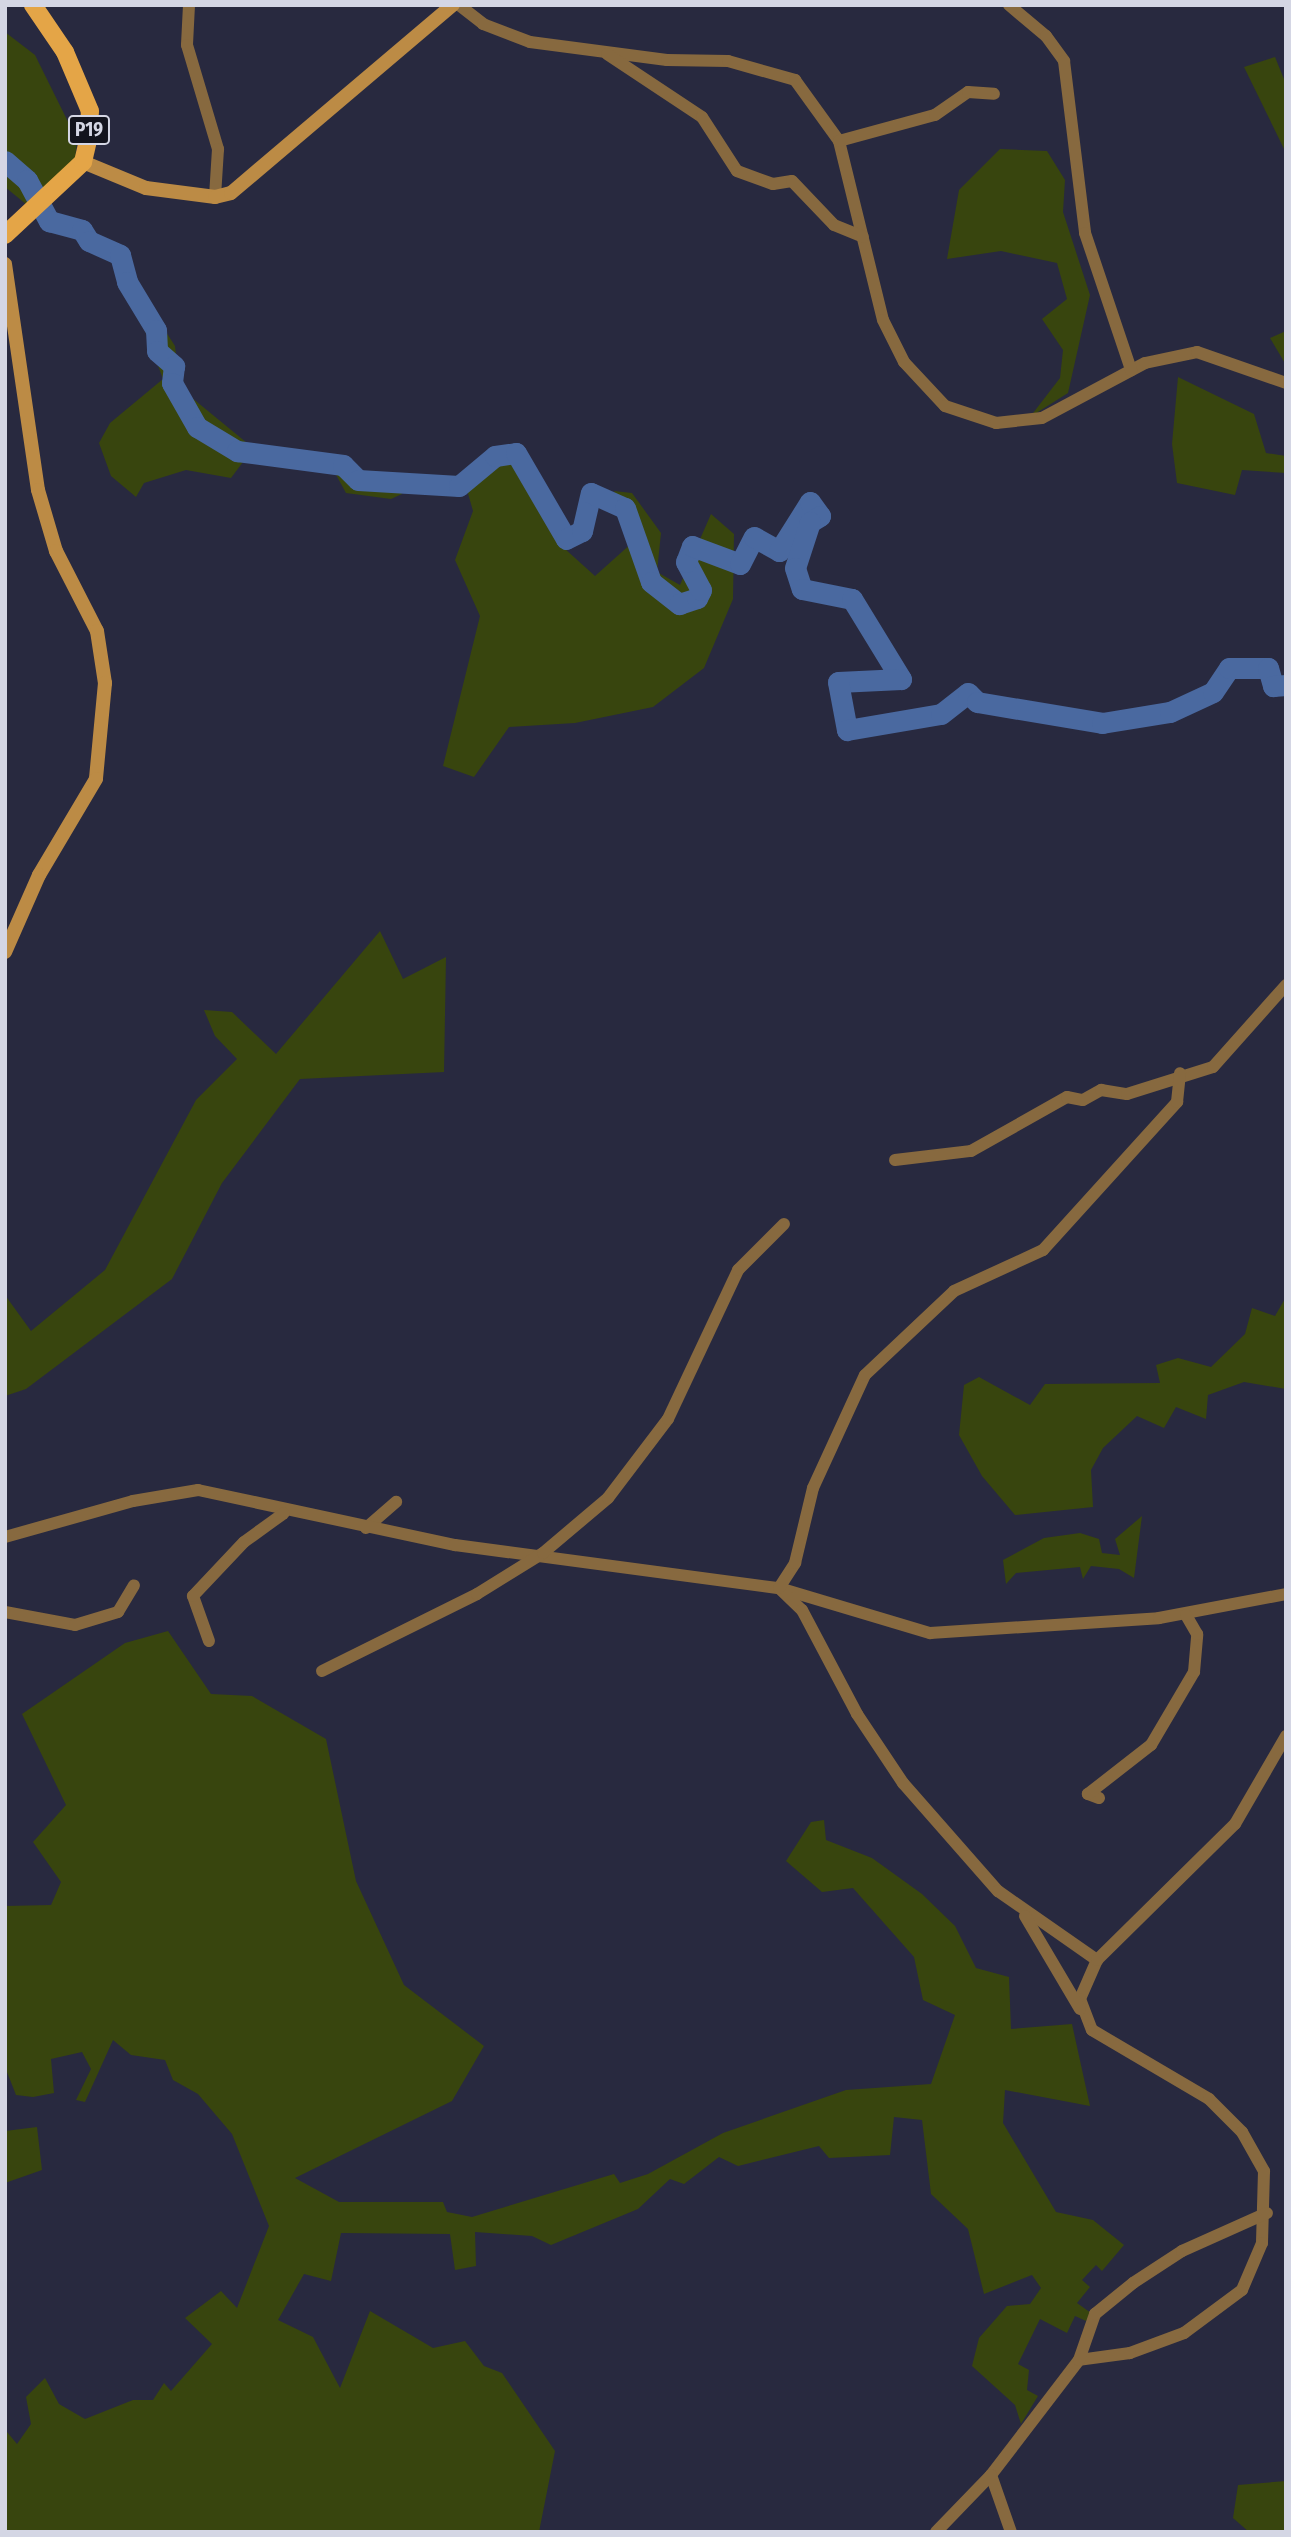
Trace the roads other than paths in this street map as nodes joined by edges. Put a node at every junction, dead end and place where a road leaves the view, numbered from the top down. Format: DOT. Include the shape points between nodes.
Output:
graph roads {
  1 [pos="33,5"];
  2 [pos="189,5"];
  3 [pos="453,5"];
  4 [pos="459,5"];
  5 [pos="1009,5"];
  6 [pos="607,54"];
  7 [pos="994,94"];
  8 [pos="839,141"];
  9 [pos="83,162"];
  10 [pos="215,197"];
  11 [pos="5,235"];
  12 [pos="863,237"];
  13 [pos="5,264"];
  14 [pos="1131,370"];
  15 [pos="1286,383"];
  16 [pos="5,952"];
  17 [pos="1286,985"];
  18 [pos="1180,1073"];
  19 [pos="895,1160"];
  20 [pos="784,1224"];
  21 [pos="396,1502"];
  22 [pos="284,1513"];
  23 [pos="366,1528"];
  24 [pos="5,1537"];
  25 [pos="543,1553"];
  26 [pos="134,1584"];
  27 [pos="779,1588"];
  28 [pos="1286,1594"];
  29 [pos="5,1612"];
  30 [pos="1186,1615"];
  31 [pos="209,1641"];
  32 [pos="322,1671"];
  33 [pos="1286,1736"];
  34 [pos="1099,1798"];
  35 [pos="1021,1910"];
  36 [pos="1097,1960"];
  37 [pos="1082,2012"];
  38 [pos="1267,2213"];
  39 [pos="1079,2360"];
  40 [pos="991,2475"];
  41 [pos="936,2532"];
  42 [pos="1011,2532"];
  1 -- 9 [label="main road, P19" via="65,52 90,111"];
  2 -- 10 [label="street" via="189,56 218,149"];
  3 -- 10 [label="street" via="278,158"];
  4 -- 6 [label="street" via="506,35"];
  5 -- 14 [label="street" via="1046,36 1064,61 1085,233"];
  6 -- 8 [label="street" via="773,69 795,80"];
  6 -- 12 [label="street" via="702,117 737,171 773,184 792,181 834,225"];
  7 -- 8 [label="street" via="968,92 928,118"];
  8 -- 12 [label="street"];
  9 -- 10 [label="street" via="126,183"];
  9 -- 11 [label="main road, P19"];
  12 -- 14 [label="street" via="883,320 904,362 945,406 996,423 1028,421 1058,414"];
  13 -- 16 [label="street" via="38,490 56,551 97,631 105,683 96,779 39,875"];
  14 -- 15 [label="street" via="1202,352"];
  17 -- 18 [label="street" via="1213,1067"];
  18 -- 19 [label="street" via="1127,1094 1101,1090 1083,1100 1068,1097 971,1151"];
  18 -- 27 [label="street" via="1177,1102 1043,1250 954,1291 865,1375 813,1488 795,1563"];
  20 -- 25 [label="street" via="738,1270 668,1419 608,1498"];
  21 -- 23 [label="street"];
  22 -- 23 [label="street"];
  22 -- 24 [label="street" via="198,1490 132,1501"];
  22 -- 31 [label="street" via="244,1542 193,1596"];
  23 -- 25 [label="street"];
  25 -- 27 [label="street"];
  25 -- 32 [label="street" via="438,1616"];
  26 -- 29 [label="street" via="118,1612 75,1625"];
  27 -- 30 [label="street" via="901,1629 948,1634"];
  27 -- 35 [label="street" via="802,1609 857,1714 903,1783"];
  28 -- 30 [label="street"];
  30 -- 34 [label="street" via="1197,1634 1194,1672 1151,1745 1088,1794"];
  33 -- 36 [label="street" via="1235,1824"];
  35 -- 36 [label="street"];
  35 -- 37 [label="street"];
  36 -- 37 [label="street" via="1082,1988"];
  37 -- 38 [label="street" via="1097,2035 1184,2083 1229,2117 1264,2171"];
  38 -- 39 [label="street" via="1182,2251 1133,2284 1095,2314"];
  38 -- 39 [label="street" via="1252,2271 1220,2311 1159,2344"];
  39 -- 40 [label="street"];
  40 -- 41 [label="street"];
  40 -- 42 [label="street"];
}
